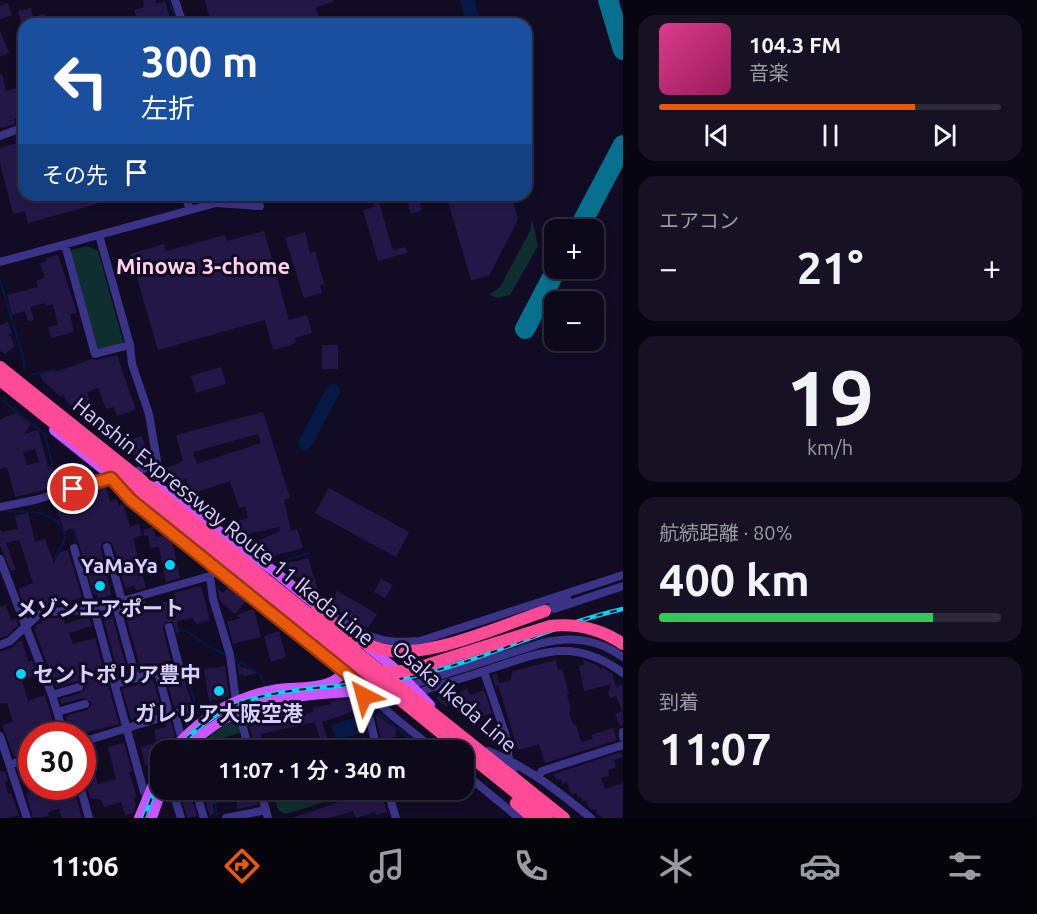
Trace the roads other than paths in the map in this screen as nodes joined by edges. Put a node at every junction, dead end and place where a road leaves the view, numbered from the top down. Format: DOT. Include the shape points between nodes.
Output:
graph roads {
  1 [pos="175,0"];
  2 [pos="181,18"];
  3 [pos="18,129"];
  4 [pos="0,136"];
  5 [pos="187,201"];
  6 [pos="260,206"];
  7 [pos="190,210"];
  8 [pos="99,235"];
  9 [pos="65,244"];
  10 [pos="0,262"];
  11 [pos="130,345"];
  12 [pos="0,360"];
  13 [pos="0,367"];
  14 [pos="0,380"];
  15 [pos="0,387"];
  16 [pos="137,471"];
  17 [pos="110,472"];
  18 [pos="0,507"];
  19 [pos="221,544"];
  20 [pos="107,547"];
  21 [pos="74,548"];
  22 [pos="0,559"];
  23 [pos="275,572"];
  24 [pos="213,573"];
  25 [pos="622,574"];
  26 [pos="623,586"];
  27 [pos="119,602"];
  28 [pos="93,609"];
  29 [pos="544,611"];
  30 [pos="329,615"];
  31 [pos="25,626"];
  32 [pos="169,627"];
  33 [pos="420,641"];
  34 [pos="406,642"];
  35 [pos="623,644"];
  36 [pos="0,645"];
  37 [pos="410,653"];
  38 [pos="623,657"];
  39 [pos="340,658"];
  40 [pos="459,669"];
  41 [pos="478,670"];
  42 [pos="158,672"];
  43 [pos="345,672"];
  44 [pos="623,673"];
  45 [pos="136,678"];
  46 [pos="116,684"];
  47 [pos="79,687"];
  48 [pos="372,688"];
  49 [pos="414,689"];
  50 [pos="52,695"];
  51 [pos="85,704"];
  52 [pos="237,706"];
  53 [pos="189,709"];
  54 [pos="413,710"];
  55 [pos="57,712"];
  56 [pos="172,714"];
  57 [pos="60,722"];
  58 [pos="127,728"];
  59 [pos="623,732"];
  60 [pos="184,737"];
  61 [pos="623,737"];
  62 [pos="0,738"];
  63 [pos="96,738"];
  64 [pos="181,740"];
  65 [pos="197,740"];
  66 [pos="246,740"];
  67 [pos="375,740"];
  68 [pos="423,740"];
  69 [pos="442,740"];
  70 [pos="444,740"];
  71 [pos="450,740"];
  72 [pos="623,746"];
  73 [pos="488,751"];
  74 [pos="474,759"];
  75 [pos="508,759"];
  76 [pos="6,762"];
  77 [pos="474,766"];
  78 [pos="474,766"];
  79 [pos="513,770"];
  80 [pos="538,777"];
  81 [pos="474,781"];
  82 [pos="150,790"];
  83 [pos="148,794"];
  84 [pos="84,800"];
  85 [pos="158,800"];
  86 [pos="175,800"];
  87 [pos="198,800"];
  88 [pos="390,800"];
  89 [pos="527,812"];
  90 [pos="267,814"];
  91 [pos="27,818"];
  92 [pos="89,818"];
  93 [pos="140,818"];
  94 [pos="151,818"];
  95 [pos="181,818"];
  96 [pos="204,818"];
  97 [pos="226,818"];
  98 [pos="396,818"];
  99 [pos="519,818"];
  100 [pos="533,818"];
  101 [pos="539,818"];
  102 [pos="547,818"];
  103 [pos="564,818"];
  104 [pos="573,818"];
  105 [pos="591,818"];
  1 -- 2 [label="street"];
  3 -- 4 [label="street"];
  5 -- 7 [label="street"];
  6 -- 7 [label="street" via="216,203"];
  7 -- 8 [label="street"];
  8 -- 9 [label="street"];
  8 -- 11 [label="street"];
  9 -- 10 [label="street"];
  9 -- 11 [label="street" via="95,354"];
  11 -- 16 [label="street" via="157,461"];
  12 -- 16 [label="main road, Osaka Ikeda Line"];
  13 -- 19 [label="highway, Hanshin Expressway Route 11 Ikeda Line, bridge"];
  14 -- 17 [label="highway, Hanshin Expressway Route 11 Ikeda Line, bridge"];
  15 -- 17 [label="main road, Osaka Ikeda Line"];
  16 -- 23 [label="main road, Osaka Ikeda Line"];
  17 -- 18 [label="street" via="35,500"];
  17 -- 24 [label="street" via="131,500"];
  17 -- 35 [label="highway, bridge" via="314,642 358,667 405,671 562,625 597,630"];
  17 -- 39 [label="main road, Osaka Ikeda Line"];
  17 -- 54 [label="highway, Hanshin Expressway Route 11 Ikeda Line, bridge"];
  19 -- 29 [label="highway, bridge" via="344,630 379,648 401,652 435,648"];
  19 -- 103 [label="highway, Hanshin Expressway Route 11 Ikeda Line, bridge"];
  20 -- 27 [label="street"];
  21 -- 28 [label="street"];
  22 -- 31 [label="street"];
  23 -- 30 [label="main road, Osaka Ikeda Line"];
  23 -- 48 [label="main road" via="297,600 376,668"];
  24 -- 27 [label="street"];
  24 -- 43 [label="street"];
  24 -- 52 [label="street" via="213,599 230,655"];
  25 -- 29 [label="street" via="615,582 562,600"];
  25 -- 33 [label="street"];
  26 -- 29 [label="street"];
  27 -- 28 [label="street"];
  27 -- 45 [label="street"];
  28 -- 31 [label="street" via="46,612"];
  28 -- 46 [label="street"];
  30 -- 34 [label="street" via="371,637"];
  30 -- 49 [label="main road, Osaka Ikeda Line"];
  31 -- 36 [label="street"];
  31 -- 50 [label="street"];
  32 -- 42 [label="street" via="179,666"];
  33 -- 34 [label="street"];
  33 -- 37 [label="street"];
  34 -- 37 [label="street"];
  37 -- 40 [label="street" via="423,668"];
  38 -- 41 [label="street" via="596,642 564,639 542,643"];
  39 -- 43 [label="main road"];
  39 -- 48 [label="main road, Osaka Ikeda Line"];
  40 -- 41 [label="street"];
  40 -- 49 [label="street"];
  41 -- 44 [label="street" via="536,654 568,650 593,655"];
  41 -- 49 [label="street"];
  41 -- 75 [label="street" via="505,733"];
  42 -- 45 [label="street"];
  42 -- 56 [label="street"];
  43 -- 48 [label="street"];
  43 -- 52 [label="main road" via="322,685 274,690"];
  45 -- 46 [label="street"];
  46 -- 58 [label="street"];
  47 -- 50 [label="street"];
  48 -- 49 [label="main road"];
  48 -- 52 [label="main road"];
  48 -- 67 [label="street" via="365,698"];
  48 -- 68 [label="street" via="394,717"];
  48 -- 69 [label="main road, Osaka Ikeda Line"];
  49 -- 73 [label="main road, Osaka Ikeda Line"];
  50 -- 55 [label="street"];
  51 -- 55 [label="street"];
  52 -- 60 [label="main road" via="215,712"];
  52 -- 65 [label="main road"];
  52 -- 66 [label="street"];
  53 -- 56 [label="street"];
  54 -- 70 [label="highway, Hanshin Expressway Route 11 Ikeda Line"];
  54 -- 71 [label="highway"];
  55 -- 57 [label="street"];
  56 -- 58 [label="street"];
  56 -- 60 [label="street"];
  58 -- 63 [label="street"];
  58 -- 83 [label="street" via="144,792"];
  59 -- 61 [label="street"];
  60 -- 64 [label="main road"];
  62 -- 76 [label="street"];
  72 -- 80 [label="street" via="542,771"];
  73 -- 75 [label="street"];
  73 -- 79 [label="main road, Osaka Ikeda Line"];
  74 -- 102 [label="highway, bridge"];
  75 -- 79 [label="street"];
  75 -- 80 [label="street"];
  76 -- 91 [label="street"];
  77 -- 89 [label="main road, Osaka Ikeda Line"];
  78 -- 100 [label="highway, bridge"];
  79 -- 89 [label="street"];
  79 -- 104 [label="main road, Osaka Ikeda Line"];
  80 -- 105 [label="street"];
  81 -- 99 [label="street"];
  82 -- 83 [label="main road"];
  83 -- 93 [label="main road"];
  84 -- 92 [label="street"];
  85 -- 94 [label="main road"];
  86 -- 95 [label="street"];
  87 -- 96 [label="street"];
  88 -- 98 [label="street"];
  89 -- 101 [label="main road, Osaka Ikeda Line"];
  90 -- 97 [label="street"];
  93 -- 94 [label="street" via="146,812"];
}
